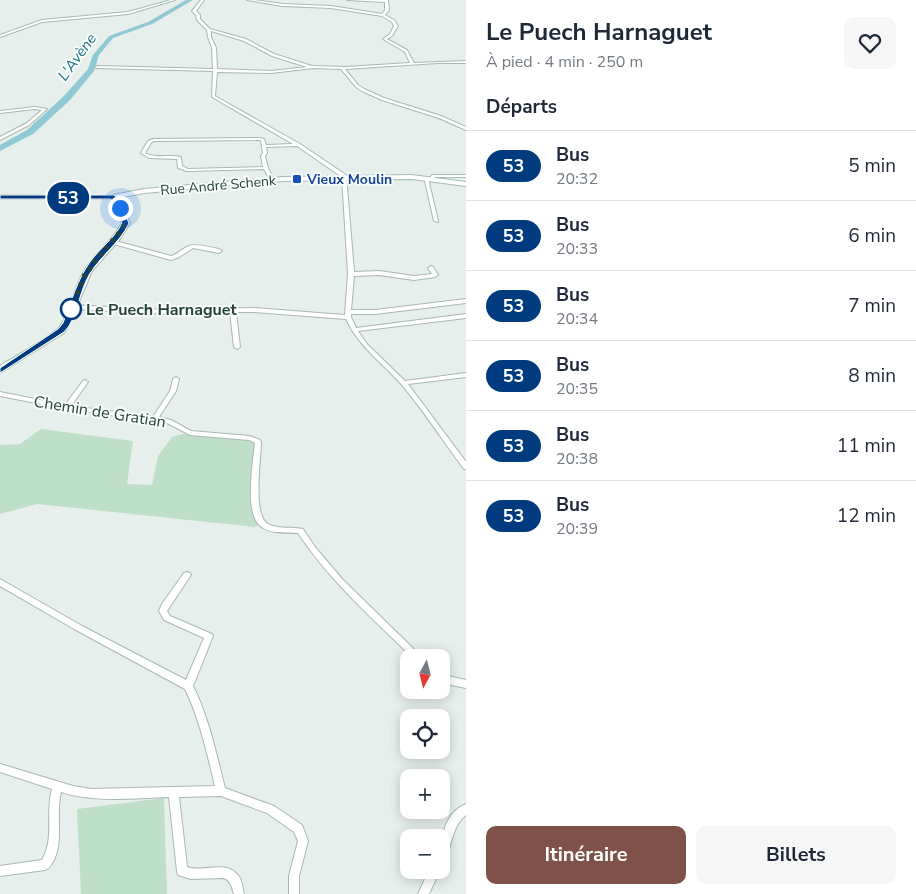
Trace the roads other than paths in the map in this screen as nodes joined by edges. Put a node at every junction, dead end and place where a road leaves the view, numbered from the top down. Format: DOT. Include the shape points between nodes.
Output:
graph roads {
  1 [pos="174,0"];
  2 [pos="203,0"];
  3 [pos="248,0"];
  4 [pos="348,0"];
  5 [pos="387,0"];
  6 [pos="383,15"];
  7 [pos="209,30"];
  8 [pos="0,36"];
  9 [pos="466,62"];
  10 [pos="412,64"];
  11 [pos="97,67"];
  12 [pos="314,67"];
  13 [pos="342,68"];
  14 [pos="215,71"];
  15 [pos="0,112"];
  16 [pos="466,129"];
  17 [pos="0,139"];
  18 [pos="298,145"];
  19 [pos="264,146"];
  20 [pos="266,168"];
  21 [pos="466,176"];
  22 [pos="429,178"];
  23 [pos="346,179"];
  24 [pos="272,180"];
  25 [pos="466,184"];
  26 [pos="0,197"];
  27 [pos="114,198"];
  28 [pos="436,220"];
  29 [pos="112,242"];
  30 [pos="219,251"];
  31 [pos="431,268"];
  32 [pos="351,274"];
  33 [pos="466,301"];
  34 [pos="72,307"];
  35 [pos="233,311"];
  36 [pos="348,315"];
  37 [pos="466,316"];
  38 [pos="354,330"];
  39 [pos="237,347"];
  40 [pos="0,370"];
  41 [pos="466,374"];
  42 [pos="176,379"];
  43 [pos="85,382"];
  44 [pos="403,384"];
  45 [pos="0,394"];
  46 [pos="67,407"];
  47 [pos="155,418"];
  48 [pos="466,467"];
  49 [pos="187,575"];
  50 [pos="0,582"];
  51 [pos="409,649"];
  52 [pos="450,682"];
  53 [pos="466,684"];
  54 [pos="188,686"];
  55 [pos="0,768"];
  56 [pos="58,786"];
  57 [pos="221,791"];
  58 [pos="174,793"];
  59 [pos="466,809"];
  60 [pos="450,829"];
  61 [pos="0,871"];
  62 [pos="430,879"];
  63 [pos="239,894"];
  64 [pos="294,894"];
  65 [pos="423,894"];
  1 -- 8 [label="street" via="128,13 42,21"];
  2 -- 7 [label="street" via="194,11"];
  3 -- 6 [label="street"];
  4 -- 5 [label="street"];
  5 -- 6 [label="street" via="387,10"];
  6 -- 10 [label="street" via="396,26 384,39 406,51"];
  7 -- 12 [label="street" via="245,40 273,55"];
  7 -- 14 [label="street" via="208,37 214,46"];
  9 -- 10 [label="street"];
  10 -- 13 [label="street"];
  11 -- 14 [label="street"];
  12 -- 13 [label="street"];
  12 -- 14 [label="street" via="271,72"];
  13 -- 16 [label="street" via="357,86 383,100 440,117"];
  14 -- 18 [label="street" via="213,96"];
  15 -- 17 [label="street" via="45,109 28,124"];
  18 -- 19 [label="street"];
  18 -- 23 [label="street"];
  19 -- 20 [label="street"];
  19 -- 20 [label="street" via="263,140 257,138 153,140 142,153 149,157 176,157 180,167 187,170"];
  20 -- 24 [label="street"];
  21 -- 22 [label="street"];
  22 -- 23 [label="street, Rue André Schenk"];
  22 -- 25 [label="street, Rue André Schenk"];
  22 -- 28 [label="street"];
  23 -- 24 [label="street, Rue André Schenk"];
  23 -- 32 [label="street" via="345,210"];
  24 -- 27 [label="street, Rue André Schenk" via="144,191"];
  26 -- 27 [label="street, Rue André Schenk"];
  27 -- 29 [label="street" via="126,223"];
  29 -- 30 [label="street" via="171,258 193,246"];
  29 -- 34 [label="street" via="84,276"];
  31 -- 32 [label="street" via="435,275 414,278 379,273"];
  32 -- 36 [label="street"];
  33 -- 36 [label="street"];
  34 -- 35 [label="street" via="167,312"];
  34 -- 40 [label="street" via="61,331"];
  35 -- 36 [label="street"];
  35 -- 39 [label="street"];
  36 -- 38 [label="street"];
  37 -- 38 [label="street"];
  38 -- 44 [label="street" via="373,356"];
  41 -- 44 [label="street"];
  42 -- 47 [label="street" via="173,391"];
  43 -- 46 [label="street"];
  44 -- 48 [label="street"];
  45 -- 46 [label="street, Chemin de Gratian"];
  46 -- 47 [label="street, Chemin de Gratian"];
  47 -- 51 [label="street, Chemin de Gratian" via="169,421 190,433 250,438 258,442 258,464 253,483 260,521 265,526 300,530 334,578"];
  49 -- 54 [label="street" via="163,611 167,618 209,636"];
  50 -- 54 [label="street"];
  52 -- 53 [label="street"];
  54 -- 57 [label="street" via="206,730"];
  55 -- 56 [label="street"];
  56 -- 58 [label="street" via="108,796"];
  56 -- 61 [label="street" via="52,803 55,847 52,856 45,866"];
  57 -- 58 [label="street"];
  57 -- 64 [label="street" via="270,809 298,829 304,841 294,876"];
  58 -- 63 [label="street" via="182,871 190,876 222,872 231,875 238,882"];
  59 -- 60 [label="street" via="460,812"];
  62 -- 65 [label="street"];
}
